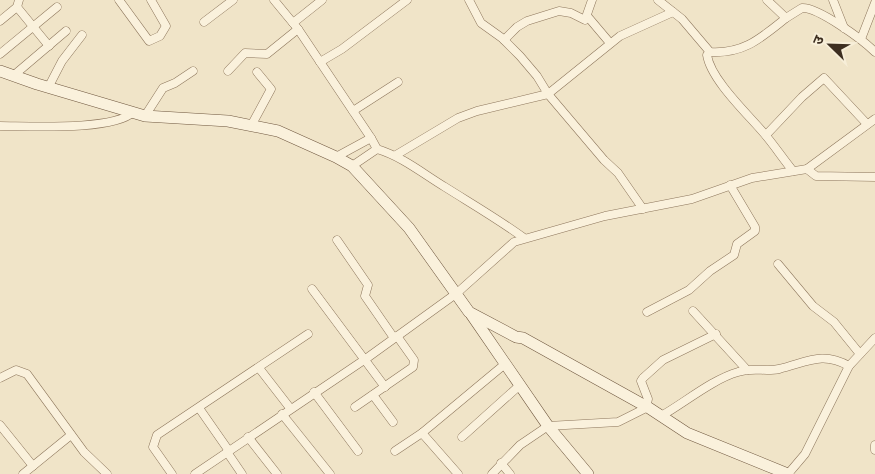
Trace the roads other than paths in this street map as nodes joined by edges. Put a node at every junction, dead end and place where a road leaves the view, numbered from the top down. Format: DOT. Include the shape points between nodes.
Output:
graph roads {
  1 [pos="119,0"];
  2 [pos="151,0"];
  3 [pos="233,0"];
  4 [pos="274,0"];
  5 [pos="322,0"];
  6 [pos="407,0"];
  7 [pos="469,0"];
  8 [pos="592,0"];
  9 [pos="658,0"];
  10 [pos="767,0"];
  11 [pos="833,0"];
  12 [pos="18,3"];
  13 [pos="875,3"];
  14 [pos="57,7"];
  15 [pos="673,12"];
  16 [pos="588,16"];
  17 [pos="786,18"];
  18 [pos="0,21"];
  19 [pos="204,22"];
  20 [pos="296,26"];
  21 [pos="33,27"];
  22 [pos="844,28"];
  23 [pos="66,32"];
  24 [pos="82,35"];
  25 [pos="861,39"];
  26 [pos="504,40"];
  27 [pos="610,43"];
  28 [pos="49,46"];
  29 [pos="710,52"];
  30 [pos="875,52"];
  31 [pos="0,54"];
  32 [pos="320,62"];
  33 [pos="0,71"];
  34 [pos="193,71"];
  35 [pos="228,71"];
  36 [pos="258,72"];
  37 [pos="13,76"];
  38 [pos="398,82"];
  39 [pos="48,88"];
  40 [pos="548,94"];
  41 [pos="353,111"];
  42 [pos="133,112"];
  43 [pos="145,116"];
  44 [pos="875,119"];
  45 [pos="867,124"];
  46 [pos="0,126"];
  47 [pos="251,126"];
  48 [pos="766,135"];
  49 [pos="371,138"];
  50 [pos="377,149"];
  51 [pos="396,155"];
  52 [pos="336,157"];
  53 [pos="352,166"];
  54 [pos="807,169"];
  55 [pos="793,171"];
  56 [pos="875,177"];
  57 [pos="730,185"];
  58 [pos="643,209"];
  59 [pos="524,238"];
  60 [pos="337,240"];
  61 [pos="778,264"];
  62 [pos="312,289"];
  63 [pos="457,293"];
  64 [pos="469,312"];
  65 [pos="647,312"];
  66 [pos="693,312"];
  67 [pos="308,334"];
  68 [pos="716,334"];
  69 [pos="396,337"];
  70 [pos="875,338"];
  71 [pos="860,354"];
  72 [pos="364,360"];
  73 [pos="505,364"];
  74 [pos="849,366"];
  75 [pos="259,368"];
  76 [pos="747,370"];
  77 [pos="0,378"];
  78 [pos="520,385"];
  79 [pos="384,386"];
  80 [pos="314,392"];
  81 [pos="373,395"];
  82 [pos="199,408"];
  83 [pos="290,408"];
  84 [pos="355,408"];
  85 [pos="645,409"];
  86 [pos="282,414"];
  87 [pos="661,416"];
  88 [pos="393,422"];
  89 [pos="0,425"];
  90 [pos="548,426"];
  91 [pos="422,433"];
  92 [pos="71,435"];
  93 [pos="248,437"];
  94 [pos="462,437"];
  95 [pos="875,445"];
  96 [pos="875,450"];
  97 [pos="228,451"];
  98 [pos="358,451"];
  99 [pos="395,451"];
  100 [pos="501,464"];
  101 [pos="33,466"];
  102 [pos="97,471"];
  103 [pos="204,472"];
  104 [pos="783,473"];
  105 [pos="23,474"];
  106 [pos="107,474"];
  107 [pos="172,474"];
  108 [pos="195,474"];
  109 [pos="242,474"];
  110 [pos="277,474"];
  111 [pos="330,474"];
  112 [pos="458,474"];
  113 [pos="492,474"];
  114 [pos="510,474"];
  115 [pos="588,474"];
  1 -- 2 [label="street" via="149,41 160,36 166,26"];
  3 -- 19 [label="street"];
  4 -- 20 [label="street"];
  5 -- 20 [label="street"];
  6 -- 32 [label="street"];
  7 -- 26 [label="street" via="481,23"];
  8 -- 16 [label="street"];
  9 -- 15 [label="street"];
  10 -- 17 [label="street"];
  11 -- 22 [label="street"];
  12 -- 18 [label="street"];
  12 -- 21 [label="street"];
  13 -- 25 [label="street"];
  14 -- 21 [label="street"];
  15 -- 27 [label="street"];
  15 -- 29 [label="street"];
  16 -- 26 [label="street" via="582,21 571,13 559,11 527,21"];
  16 -- 27 [label="street"];
  17 -- 22 [label="street" via="807,8"];
  17 -- 29 [label="street" via="754,44 725,53"];
  20 -- 32 [label="street"];
  20 -- 35 [label="street" via="267,54 245,53"];
  21 -- 28 [label="street"];
  21 -- 31 [label="street"];
  22 -- 25 [label="street"];
  23 -- 28 [label="street"];
  24 -- 39 [label="street" via="62,60"];
  25 -- 30 [label="street"];
  26 -- 40 [label="street" via="537,76"];
  27 -- 40 [label="street"];
  28 -- 37 [label="street"];
  29 -- 48 [label="street" via="707,55 711,66"];
  32 -- 41 [label="street"];
  33 -- 37 [label="street"];
  34 -- 43 [label="street" via="162,88"];
  36 -- 47 [label="street" via="271,89"];
  37 -- 39 [label="street"];
  38 -- 41 [label="street"];
  39 -- 42 [label="street"];
  40 -- 51 [label="street" via="464,116"];
  40 -- 58 [label="street" via="618,173"];
  41 -- 49 [label="street"];
  42 -- 43 [label="street"];
  42 -- 46 [label="street" via="122,121 85,125"];
  43 -- 47 [label="street" via="228,121"];
  44 -- 45 [label="street"];
  45 -- 48 [label="street" via="824,78"];
  45 -- 54 [label="street"];
  47 -- 52 [label="street" via="278,131"];
  48 -- 55 [label="street"];
  49 -- 50 [label="street"];
  49 -- 52 [label="street"];
  50 -- 51 [label="street"];
  50 -- 53 [label="street"];
  51 -- 59 [label="street"];
  52 -- 53 [label="street"];
  53 -- 63 [label="street" via="409,228"];
  54 -- 55 [label="street"];
  54 -- 56 [label="street" via="818,176"];
  55 -- 57 [label="street"];
  57 -- 58 [label="street" via="692,199"];
  57 -- 65 [label="street" via="755,231 737,244 734,255 689,290"];
  58 -- 59 [label="street"];
  59 -- 63 [label="street" via="497,255"];
  60 -- 69 [label="street" via="368,285 365,296"];
  61 -- 71 [label="street"];
  62 -- 72 [label="street"];
  63 -- 64 [label="street"];
  63 -- 69 [label="street"];
  64 -- 73 [label="street"];
  64 -- 85 [label="street" via="523,338"];
  66 -- 68 [label="street"];
  67 -- 75 [label="street"];
  68 -- 76 [label="street"];
  68 -- 85 [label="street" via="663,360 643,378 641,381 648,399"];
  69 -- 72 [label="street"];
  69 -- 79 [label="street" via="415,364"];
  70 -- 71 [label="street"];
  71 -- 74 [label="street"];
  72 -- 79 [label="street"];
  72 -- 80 [label="street"];
  73 -- 78 [label="street"];
  73 -- 91 [label="street"];
  74 -- 76 [label="street" via="827,357 776,370"];
  74 -- 104 [label="street" via="805,454"];
  75 -- 82 [label="street"];
  75 -- 83 [label="street"];
  76 -- 87 [label="street" via="736,372"];
  77 -- 92 [label="street" via="16,370 27,374"];
  78 -- 90 [label="street"];
  78 -- 94 [label="street"];
  79 -- 81 [label="street"];
  80 -- 83 [label="street"];
  80 -- 98 [label="street"];
  81 -- 84 [label="street"];
  81 -- 88 [label="street"];
  82 -- 97 [label="street"];
  82 -- 107 [label="street" via="154,440 153,447"];
  83 -- 86 [label="street"];
  85 -- 87 [label="street"];
  85 -- 90 [label="street" via="618,422"];
  85 -- 104 [label="street" via="694,442"];
  86 -- 93 [label="street"];
  86 -- 111 [label="street"];
  87 -- 104 [label="street" via="687,433"];
  89 -- 101 [label="street"];
  90 -- 100 [label="street"];
  90 -- 115 [label="street"];
  91 -- 99 [label="street"];
  91 -- 112 [label="street"];
  92 -- 101 [label="street"];
  92 -- 102 [label="street"];
  93 -- 97 [label="street"];
  93 -- 110 [label="street"];
  95 -- 96 [label="street"];
  97 -- 103 [label="street"];
  97 -- 109 [label="street"];
  100 -- 113 [label="street"];
  100 -- 114 [label="street"];
  101 -- 105 [label="street"];
  102 -- 106 [label="street"];
  103 -- 108 [label="street"];
}
